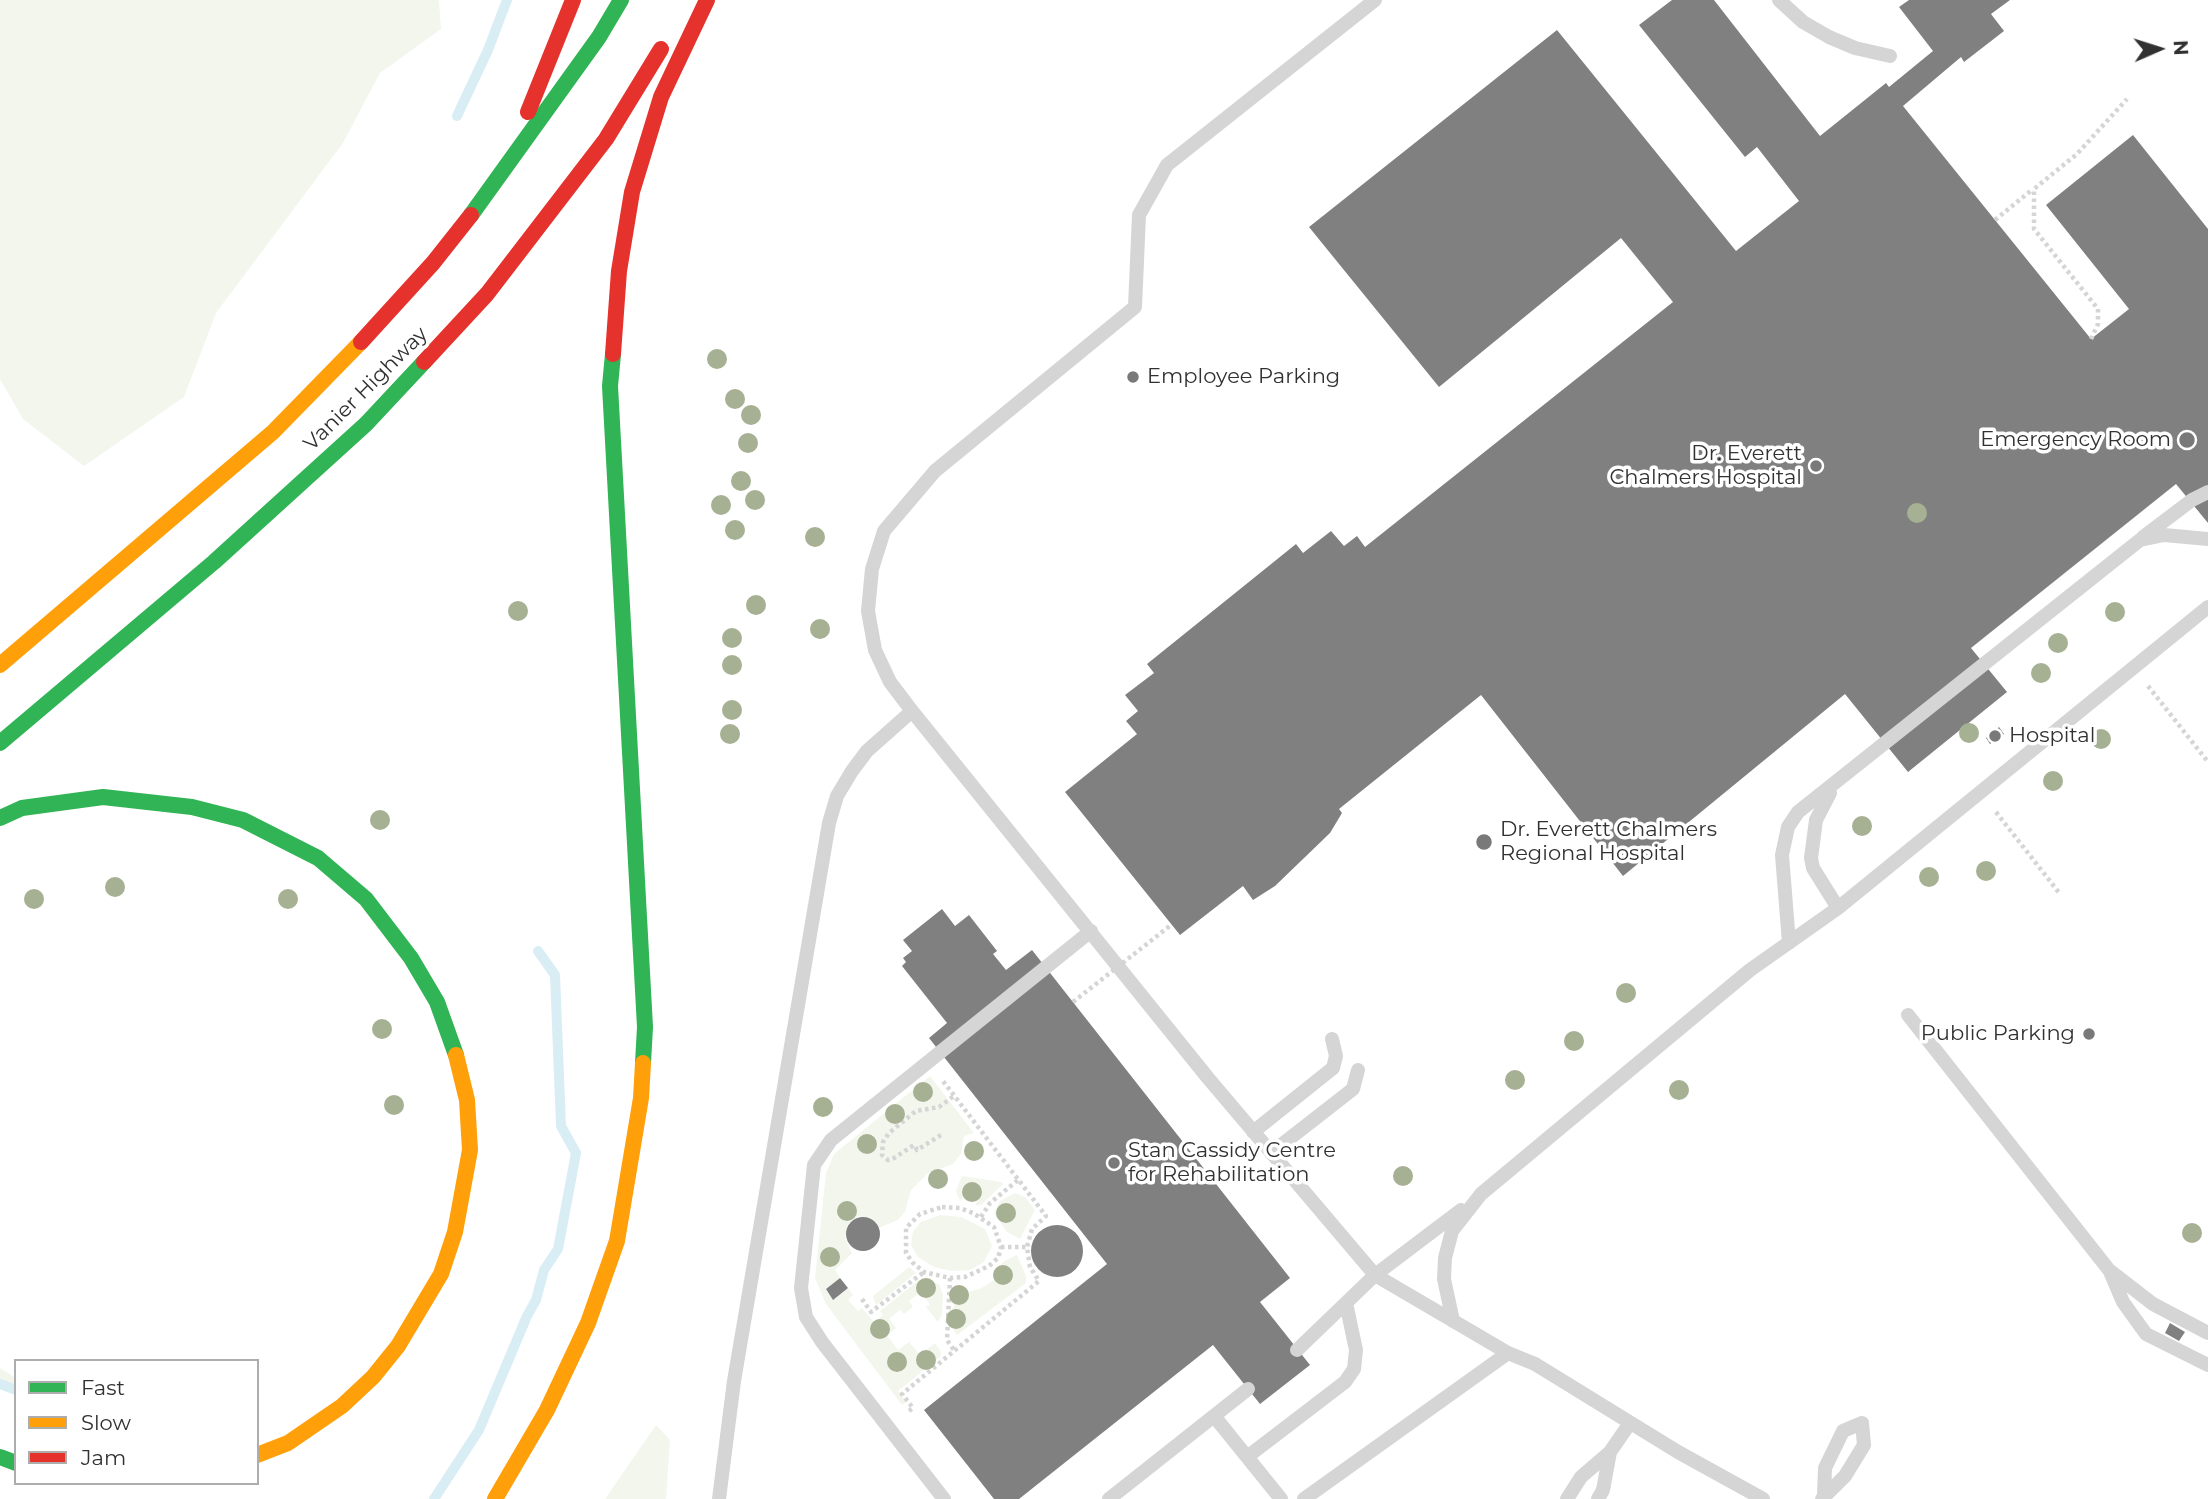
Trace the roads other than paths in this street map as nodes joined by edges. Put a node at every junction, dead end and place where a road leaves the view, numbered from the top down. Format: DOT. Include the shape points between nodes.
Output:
graph roads {
  1 [pos="573,0"];
  2 [pos="621,0"];
  3 [pos="691,0"];
  4 [pos="707,0"];
  5 [pos="1375,0"];
  6 [pos="1779,0"];
  7 [pos="1890,56"];
  8 [pos="504,172"];
  9 [pos="2208,492"];
  10 [pos="2208,539"];
  11 [pos="2140,540"];
  12 [pos="2208,607"];
  13 [pos="0,665"];
  14 [pos="912,711"];
  15 [pos="0,743"];
  16 [pos="1838,783"];
  17 [pos="0,818"];
  18 [pos="1838,908"];
  19 [pos="1091,931"];
  20 [pos="1789,943"];
  21 [pos="1908,1016"];
  22 [pos="1332,1039"];
  23 [pos="1358,1070"];
  24 [pos="1253,1132"];
  25 [pos="1270,1153"];
  26 [pos="1482,1194"];
  27 [pos="2109,1270"];
  28 [pos="1375,1275"];
  29 [pos="1346,1303"];
  30 [pos="1453,1321"];
  31 [pos="2208,1333"];
  32 [pos="1297,1350"];
  33 [pos="1508,1353"];
  34 [pos="2208,1365"];
  35 [pos="1248,1389"];
  36 [pos="1214,1416"];
  37 [pos="1630,1423"];
  38 [pos="1610,1452"];
  39 [pos="259,1454"];
  40 [pos="1247,1457"];
  41 [pos="495,1499"];
  42 [pos="719,1499"];
  43 [pos="944,1499"];
  44 [pos="1109,1499"];
  45 [pos="1281,1499"];
  46 [pos="1304,1499"];
  47 [pos="1567,1499"];
  48 [pos="1598,1499"];
  49 [pos="1763,1499"];
  1 -- 8 [label="highway"];
  2 -- 8 [label="highway, Vanier Highway"];
  3 -- 15 [label="highway, Vanier Highway" via="606,139 487,294 366,424 214,562"];
  4 -- 41 [label="highway" via="661,97 632,192 619,271 610,386 645,1027 632,1163 617,1241 588,1323 547,1410"];
  5 -- 14 [label="lane" via="1167,165 1139,215 1135,307 935,471 884,531 872,569 868,611 875,650 890,682"];
  6 -- 7 [label="lane" via="1829,37"];
  8 -- 13 [label="highway, Vanier Highway" via="433,263 273,432"];
  9 -- 11 [label="lane"];
  10 -- 11 [label="lane" via="2164,536"];
  11 -- 16 [label="lane"];
  12 -- 18 [label="lane"];
  14 -- 19 [label="lane"];
  14 -- 42 [label="lane" via="867,751 852,771 837,796 829,823 734,1381"];
  16 -- 18 [label="lane" via="1823,803 1810,847 1813,868"];
  16 -- 20 [label="lane" via="1798,812 1784,838"];
  17 -- 39 [label="highway" via="22,808 103,797 192,807 243,820 318,858 366,899 411,958 437,1002 467,1100 470,1150 456,1232 441,1274 398,1346 373,1377 342,1406 288,1443"];
  18 -- 20 [label="lane"];
  19 -- 24 [label="lane"];
  19 -- 43 [label="lane" via="831,1140 814,1165 802,1303 822,1342"];
  20 -- 26 [label="lane" via="1750,970"];
  21 -- 27 [label="lane"];
  22 -- 24 [label="lane" via="1334,1068"];
  23 -- 25 [label="lane" via="1353,1089"];
  24 -- 25 [label="lane"];
  25 -- 28 [label="lane"];
  26 -- 28 [label="lane"];
  26 -- 30 [label="lane" via="1452,1231 1445,1258 1444,1279"];
  27 -- 31 [label="lane" via="2153,1304"];
  27 -- 34 [label="lane" via="2123,1302 2146,1334"];
  28 -- 29 [label="lane"];
  28 -- 30 [label="lane"];
  29 -- 32 [label="lane"];
  29 -- 40 [label="lane" via="1356,1350 1349,1376"];
  30 -- 33 [label="lane"];
  33 -- 37 [label="lane" via="1535,1364"];
  33 -- 46 [label="lane"];
  35 -- 36 [label="lane"];
  36 -- 40 [label="lane"];
  36 -- 44 [label="lane"];
  37 -- 38 [label="lane"];
  37 -- 49 [label="lane"];
  38 -- 47 [label="lane" via="1581,1477"];
  38 -- 48 [label="lane"];
  40 -- 45 [label="lane"];
}
